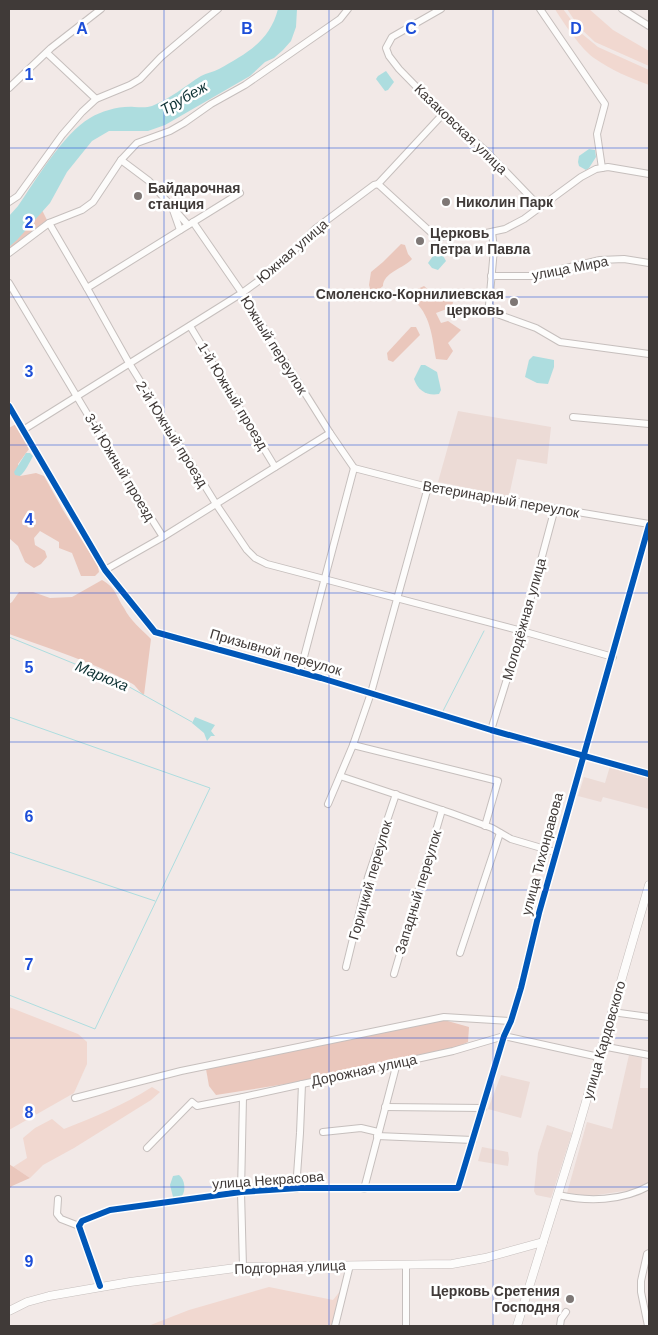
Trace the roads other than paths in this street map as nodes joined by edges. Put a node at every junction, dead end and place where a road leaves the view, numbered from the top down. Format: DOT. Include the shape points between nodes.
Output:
graph roads {
  1 [pos="102,9"];
  2 [pos="218,9"];
  3 [pos="348,9"];
  4 [pos="441,9"];
  5 [pos="540,9"];
  6 [pos="622,9"];
  7 [pos="649,26"];
  8 [pos="47,53"];
  9 [pos="9,88"];
  10 [pos="96,100"];
  11 [pos="443,114"];
  12 [pos="121,160"];
  13 [pos="602,168"];
  14 [pos="649,174"];
  15 [pos="378,184"];
  16 [pos="240,193"];
  17 [pos="9,202"];
  18 [pos="172,207"];
  19 [pos="540,207"];
  20 [pos="49,223"];
  21 [pos="190,224"];
  22 [pos="180,230"];
  23 [pos="492,232"];
  24 [pos="9,253"];
  25 [pos="649,263"];
  26 [pos="491,276"];
  27 [pos="9,283"];
  28 [pos="88,288"];
  29 [pos="242,294"];
  30 [pos="190,326"];
  31 [pos="649,354"];
  32 [pos="129,363"];
  33 [pos="78,397"];
  34 [pos="9,406"];
  35 [pos="573,417"];
  36 [pos="649,424"];
  37 [pos="22,430"];
  38 [pos="330,433"];
  39 [pos="275,467"];
  40 [pos="354,468"];
  41 [pos="428,487"];
  42 [pos="216,504"];
  43 [pos="555,508"];
  44 [pos="649,525"];
  45 [pos="163,537"];
  46 [pos="105,570"];
  47 [pos="325,578"];
  48 [pos="397,598"];
  49 [pos="522,631"];
  50 [pos="613,657"];
  51 [pos="300,672"];
  52 [pos="370,693"];
  53 [pos="492,730"];
  54 [pos="353,746"];
  55 [pos="583,756"];
  56 [pos="649,774"];
  57 [pos="340,776"];
  58 [pos="396,794"];
  59 [pos="328,804"];
  60 [pos="442,810"];
  61 [pos="485,826"];
  62 [pos="500,833"];
  63 [pos="556,852"];
  64 [pos="649,885"];
  65 [pos="460,953"];
  66 [pos="346,967"];
  67 [pos="394,974"];
  68 [pos="612,1012"];
  69 [pos="649,1017"];
  70 [pos="511,1021"];
  71 [pos="504,1036"];
  72 [pos="602,1046"];
  73 [pos="649,1055"];
  74 [pos="599,1057"];
  75 [pos="397,1063"];
  76 [pos="302,1084"];
  77 [pos="243,1097"];
  78 [pos="75,1098"];
  79 [pos="385,1107"];
  80 [pos="483,1108"];
  81 [pos="323,1132"];
  82 [pos="377,1134"];
  83 [pos="473,1140"];
  84 [pos="147,1148"];
  85 [pos="649,1186"];
  86 [pos="458,1188"];
  87 [pos="296,1189"];
  88 [pos="364,1190"];
  89 [pos="241,1192"];
  90 [pos="638,1192"];
  91 [pos="649,1193"];
  92 [pos="558,1195"];
  93 [pos="58,1199"];
  94 [pos="81,1223"];
  95 [pos="542,1242"];
  96 [pos="649,1253"];
  97 [pos="350,1265"];
  98 [pos="406,1265"];
  99 [pos="243,1267"];
  100 [pos="100,1286"];
  101 [pos="9,1311"];
  102 [pos="566,1312"];
  103 [pos="335,1326"];
  104 [pos="406,1326"];
  105 [pos="517,1326"];
  106 [pos="560,1326"];
  107 [pos="648,1326"];
  1 -- 8 [label="street"];
  2 -- 10 [label="street" via="140,79"];
  3 -- 12 [label="street" via="340,19 245,85 170,131 137,143"];
  4 -- 11 [label="street, Казаковская улица" via="392,37 386,48 399,69"];
  5 -- 13 [label="street" via="605,104 597,134"];
  6 -- 7 [label="street"];
  8 -- 9 [label="street"];
  8 -- 10 [label="street"];
  10 -- 17 [label="street" via="62,135 18,196"];
  11 -- 15 [label="street, Южная улица"];
  11 -- 19 [label="street, Казаковская улица" via="486,150"];
  12 -- 18 [label="street, Южный переулок" via="149,181"];
  12 -- 20 [label="street" via="93,202"];
  13 -- 14 [label="street"];
  13 -- 19 [label="street" via="581,177"];
  15 -- 23 [label="street" via="436,236"];
  15 -- 29 [label="street, Южная улица" via="315,229 279,266"];
  16 -- 21 [label="street"];
  18 -- 21 [label="street, Южный переулок"];
  18 -- 22 [label="street"];
  19 -- 23 [label="street" via="505,229"];
  20 -- 24 [label="street"];
  20 -- 28 [label="street, 2-й Южный проезд"];
  21 -- 22 [label="street"];
  21 -- 29 [label="street, Южный переулок"];
  22 -- 28 [label="street"];
  23 -- 26 [label="street"];
  25 -- 26 [label="street, улица Мира" via="600,260 532,276"];
  26 -- 31 [label="street" via="488,305 497,314 528,324 560,342"];
  27 -- 33 [label="street, 3-й Южный проезд"];
  28 -- 32 [label="street, 2-й Южный проезд"];
  29 -- 30 [label="street, Южная улица"];
  29 -- 38 [label="street, Южный переулок"];
  30 -- 32 [label="street, Южная улица"];
  30 -- 39 [label="street, 1-й Южный проезд"];
  32 -- 33 [label="street, Южная улица"];
  32 -- 42 [label="street, 2-й Южный проезд"];
  33 -- 37 [label="street, Южная улица"];
  33 -- 45 [label="street, 3-й Южный проезд"];
  34 -- 37 [label="street, Призывной переулок"];
  35 -- 36 [label="street"];
  37 -- 46 [label="street, Призывной переулок"];
  38 -- 39 [label="street"];
  38 -- 40 [label="street, Южный переулок"];
  39 -- 42 [label="street"];
  40 -- 41 [label="street, Ветеринарный переулок"];
  40 -- 47 [label="street"];
  41 -- 43 [label="street, Ветеринарный переулок"];
  41 -- 48 [label="street"];
  42 -- 45 [label="street"];
  42 -- 47 [label="street, 2-й Южный проезд" via="256,558 267,564"];
  43 -- 44 [label="street, Ветеринарный переулок"];
  43 -- 49 [label="street, Молодёжная улица"];
  44 -- 50 [label="street, улица Тихонравова"];
  45 -- 46 [label="street"];
  46 -- 51 [label="street, Призывной переулок" via="154,632"];
  47 -- 48 [label="street"];
  47 -- 51 [label="street"];
  48 -- 49 [label="street"];
  48 -- 52 [label="street"];
  49 -- 50 [label="street"];
  49 -- 53 [label="street, Молодёжная улица"];
  50 -- 55 [label="street, улица Тихонравова"];
  51 -- 52 [label="street, Призывной переулок"];
  52 -- 53 [label="street, Призывной переулок"];
  52 -- 54 [label="street"];
  53 -- 55 [label="street, Призывной переулок"];
  54 -- 57 [label="street"];
  54 -- 61 [label="street" via="498,781"];
  55 -- 56 [label="street, Призывной переулок"];
  55 -- 63 [label="street, улица Тихонравова"];
  57 -- 58 [label="street"];
  57 -- 59 [label="street"];
  58 -- 60 [label="street"];
  58 -- 66 [label="street, Горицкий переулок" via="368,876"];
  60 -- 61 [label="street"];
  60 -- 67 [label="street, Западный переулок"];
  61 -- 62 [label="street"];
  62 -- 63 [label="street"];
  62 -- 65 [label="street"];
  63 -- 70 [label="street, улица Тихонравова"];
  64 -- 68 [label="main road, улица Кардовского"];
  68 -- 69 [label="street"];
  68 -- 72 [label="main road, улица Кардовского"];
  70 -- 71 [label="street, улица Тихонравова"];
  70 -- 78 [label="street" via="444,1017 181,1071"];
  71 -- 74 [label="street, Дорожная улица"];
  71 -- 75 [label="street, Дорожная улица"];
  71 -- 80 [label="street, улица Тихонравова"];
  72 -- 73 [label="street"];
  72 -- 74 [label="main road, улица Кардовского"];
  74 -- 92 [label="main road, улица Кардовского"];
  75 -- 76 [label="street, Дорожная улица"];
  75 -- 79 [label="street"];
  76 -- 77 [label="street, Дорожная улица"];
  76 -- 87 [label="street"];
  77 -- 84 [label="street, Дорожная улица" via="197,1106 192,1102"];
  77 -- 89 [label="street"];
  79 -- 80 [label="street"];
  79 -- 82 [label="street"];
  80 -- 83 [label="street, улица Тихонравова"];
  81 -- 82 [label="street" via="361,1128"];
  82 -- 83 [label="street"];
  82 -- 88 [label="street"];
  83 -- 86 [label="street, улица Тихонравова"];
  85 -- 90 [label="street"];
  86 -- 88 [label="street, улица Некрасова"];
  87 -- 88 [label="street, улица Некрасова"];
  87 -- 89 [label="street, улица Некрасова"];
  89 -- 94 [label="street, улица Некрасова" via="110,1210"];
  89 -- 99 [label="street"];
  90 -- 91 [label="street"];
  90 -- 92 [label="street" via="588,1200"];
  92 -- 95 [label="main road, улица Кардовского"];
  93 -- 94 [label="street" via="57,1214 61,1219"];
  94 -- 100 [label="street"];
  95 -- 98 [label="main road, Подгорная улица" via="472,1261"];
  95 -- 105 [label="main road, улица Кардовского"];
  96 -- 107 [label="street" via="641,1281"];
  97 -- 98 [label="main road, Подгорная улица"];
  97 -- 99 [label="main road, Подгорная улица"];
  97 -- 103 [label="street"];
  98 -- 104 [label="street"];
  99 -- 100 [label="main road, Подгорная улица"];
  100 -- 101 [label="main road, Подгорная улица" via="49,1296"];
  102 -- 106 [label="street"];
}
